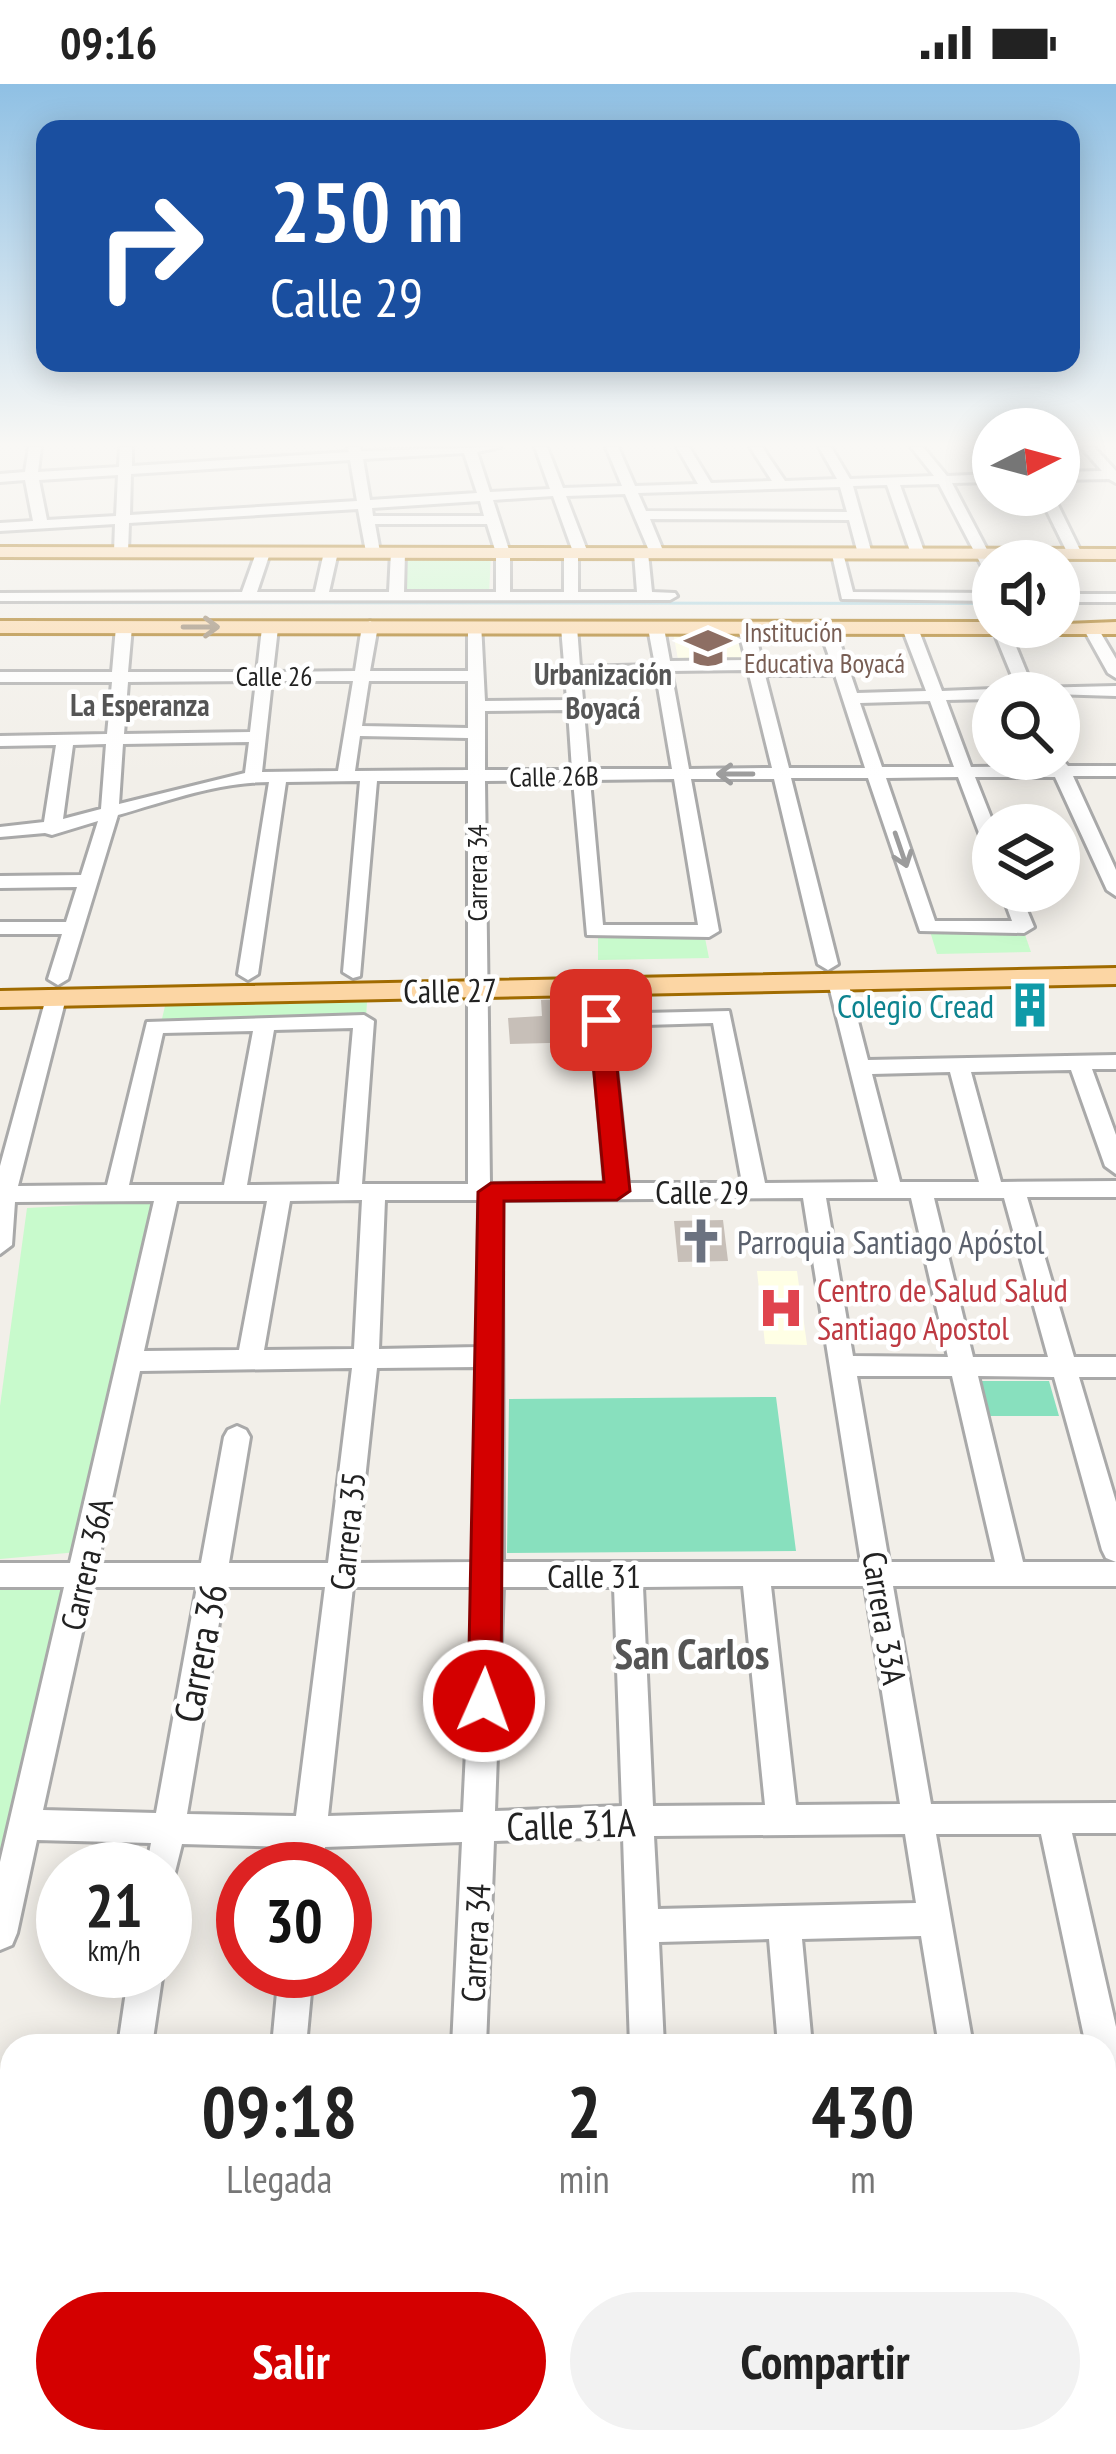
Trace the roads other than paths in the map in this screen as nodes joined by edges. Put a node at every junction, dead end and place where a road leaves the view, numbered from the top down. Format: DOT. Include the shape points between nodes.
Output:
graph roads {
  1 [pos="261,558"];
  2 [pos="330,558"];
  3 [pos="398,558"];
  4 [pos="502,558"];
  5 [pos="575,558"];
  6 [pos="649,558"];
  7 [pos="837,558"];
  8 [pos="914,558"];
  9 [pos="396,596"];
  10 [pos="571,596"];
  11 [pos="645,596"];
  12 [pos="670,596"];
  13 [pos="0,597"];
  14 [pos="248,597"];
  15 [pos="321,597"];
  16 [pos="503,597"];
  17 [pos="922,597"];
  18 [pos="972,597"];
  19 [pos="1080,598"];
  20 [pos="1116,598"];
  21 [pos="370,626"];
  22 [pos="476,626"];
  23 [pos="0,627"];
  24 [pos="124,627"];
  25 [pos="569,627"];
  26 [pos="972,627"];
  27 [pos="269,628"];
  28 [pos="656,628"];
  29 [pos="746,628"];
  30 [pos="827,628"];
  31 [pos="910,628"];
  32 [pos="1080,628"];
  33 [pos="1091,628"];
  34 [pos="1116,628"];
  35 [pos="663,668"];
  36 [pos="756,668"];
  37 [pos="1115,669"];
  38 [pos="840,670"];
  39 [pos="572,672"];
  40 [pos="0,676"];
  41 [pos="120,676"];
  42 [pos="264,676"];
  43 [pos="361,676"];
  44 [pos="476,676"];
  45 [pos="1116,691"];
  46 [pos="1080,692"];
  47 [pos="972,694"];
  48 [pos="935,695"];
  49 [pos="850,698"];
  50 [pos="575,705"];
  51 [pos="476,706"];
  52 [pos="352,731"];
  53 [pos="476,733"];
  54 [pos="258,737"];
  55 [pos="0,741"];
  56 [pos="65,742"];
  57 [pos="116,742"];
  58 [pos="1080,768"];
  59 [pos="1116,771"];
  60 [pos="965,772"];
  61 [pos="972,772"];
  62 [pos="782,774"];
  63 [pos="874,774"];
  64 [pos="682,775"];
  65 [pos="580,776"];
  66 [pos="477,777"];
  67 [pos="254,778"];
  68 [pos="278,778"];
  69 [pos="345,778"];
  70 [pos="369,778"];
  71 [pos="1065,780"];
  72 [pos="977,804"];
  73 [pos="109,815"];
  74 [pos="52,830"];
  75 [pos="0,832"];
  76 [pos="88,881"];
  77 [pos="0,882"];
  78 [pos="1116,890"];
  79 [pos="1018,912"];
  80 [pos="0,928"];
  81 [pos="74,928"];
  82 [pos="1116,958"];
  83 [pos="353,972"];
  84 [pos="833,973"];
  85 [pos="248,974"];
  86 [pos="1116,976"];
  87 [pos="0,980"];
  88 [pos="478,980"];
  89 [pos="57,988"];
  90 [pos="0,999"];
  91 [pos="265,1024"];
  92 [pos="1116,1062"];
  93 [pos="1078,1063"];
  94 [pos="959,1065"];
  95 [pos="860,1067"];
  96 [pos="1116,1166"];
  97 [pos="1116,1189"];
  98 [pos="813,1190"];
  99 [pos="890,1190"];
  100 [pos="921,1190"];
  101 [pos="1003,1190"];
  102 [pos="617,1191"];
  103 [pos="754,1191"];
  104 [pos="362,1192"];
  105 [pos="485,1192"];
  106 [pos="116,1193"];
  107 [pos="167,1193"];
  108 [pos="234,1193"];
  109 [pos="280,1193"];
  110 [pos="2,1194"];
  111 [pos="0,1245"];
  112 [pos="366,1356"];
  113 [pos="492,1357"];
  114 [pos="250,1358"];
  115 [pos="130,1361"];
  116 [pos="962,1365"];
  117 [pos="843,1366"];
  118 [pos="1116,1367"];
  119 [pos="1064,1368"];
  120 [pos="236,1437"];
  121 [pos="1116,1550"];
  122 [pos="84,1573"];
  123 [pos="215,1574"];
  124 [pos="1116,1574"];
  125 [pos="0,1575"];
  126 [pos="342,1575"];
  127 [pos="628,1575"];
  128 [pos="1012,1575"];
  129 [pos="488,1576"];
  130 [pos="756,1576"];
  131 [pos="878,1576"];
  132 [pos="1053,1818"];
  133 [pos="1116,1818"];
  134 [pos="918,1819"];
  135 [pos="782,1820"];
  136 [pos="637,1821"];
  137 [pos="26,1825"];
  138 [pos="168,1827"];
  139 [pos="481,1827"];
  140 [pos="309,1832"];
  141 [pos="166,1842"];
  142 [pos="308,1842"];
  143 [pos="935,1919"];
  144 [pos="784,1923"];
  145 [pos="641,1926"];
  146 [pos="0,1934"];
  147 [pos="142,1998"];
  148 [pos="293,1998"];
  149 [pos="137,2034"];
  150 [pos="290,2034"];
  151 [pos="470,2034"];
  152 [pos="646,2034"];
  153 [pos="794,2034"];
  154 [pos="954,2034"];
  155 [pos="1101,2034"];
  1 -- 14 [label="street"];
  2 -- 15 [label="street"];
  3 -- 9 [label="street"];
  4 -- 16 [label="street"];
  5 -- 10 [label="street"];
  6 -- 11 [label="street"];
  7 -- 17 [label="street" via="847,596"];
  8 -- 17 [label="street"];
  9 -- 15 [label="street"];
  9 -- 16 [label="street"];
  10 -- 11 [label="street"];
  10 -- 16 [label="street"];
  11 -- 12 [label="street"];
  13 -- 14 [label="street"];
  14 -- 15 [label="street"];
  17 -- 18 [label="street"];
  19 -- 20 [label="street"];
  21 -- 22 [label="main road"];
  21 -- 27 [label="main road"];
  21 -- 43 [label="street"];
  22 -- 25 [label="main road"];
  22 -- 44 [label="street, Carrera 34"];
  23 -- 24 [label="main road"];
  24 -- 27 [label="main road, one-way"];
  24 -- 41 [label="street"];
  25 -- 28 [label="main road"];
  25 -- 39 [label="street"];
  26 -- 31 [label="main road"];
  27 -- 42 [label="street"];
  28 -- 29 [label="main road"];
  28 -- 35 [label="street"];
  29 -- 30 [label="main road"];
  29 -- 36 [label="street"];
  30 -- 31 [label="main road"];
  30 -- 38 [label="street"];
  31 -- 48 [label="street"];
  32 -- 33 [label="main road"];
  33 -- 34 [label="main road"];
  33 -- 37 [label="street"];
  35 -- 36 [label="street"];
  35 -- 39 [label="street"];
  35 -- 64 [label="street"];
  36 -- 38 [label="street"];
  36 -- 62 [label="street"];
  38 -- 49 [label="street"];
  39 -- 50 [label="street"];
  40 -- 41 [label="street, Calle 26"];
  41 -- 42 [label="street, Calle 26"];
  41 -- 57 [label="street"];
  42 -- 43 [label="street, Calle 26"];
  42 -- 54 [label="street"];
  43 -- 44 [label="street, Calle 26"];
  43 -- 52 [label="street"];
  44 -- 51 [label="street, Carrera 34"];
  45 -- 46 [label="street"];
  47 -- 48 [label="street"];
  48 -- 49 [label="street"];
  48 -- 60 [label="street"];
  49 -- 63 [label="street"];
  50 -- 51 [label="street"];
  50 -- 65 [label="street"];
  51 -- 53 [label="street, Carrera 34"];
  52 -- 53 [label="street"];
  52 -- 69 [label="street"];
  53 -- 66 [label="street, Carrera 34"];
  54 -- 57 [label="street"];
  54 -- 67 [label="street"];
  55 -- 56 [label="street"];
  56 -- 57 [label="street"];
  56 -- 74 [label="street"];
  57 -- 73 [label="street"];
  58 -- 59 [label="street, Calle 26B"];
  60 -- 61 [label="street, Calle 26B"];
  60 -- 63 [label="street, Calle 26B"];
  60 -- 72 [label="street"];
  62 -- 63 [label="street, Calle 26B"];
  62 -- 64 [label="street, Calle 26B, one-way"];
  62 -- 84 [label="street"];
  63 -- 79 [label="street, one-way" via="927,927 1024,927"];
  64 -- 65 [label="street, Calle 26B"];
  64 -- 65 [label="street" via="709,931 594,931"];
  65 -- 66 [label="street, Calle 26B"];
  66 -- 70 [label="street, Calle 26B"];
  66 -- 88 [label="street, Carrera 34"];
  67 -- 68 [label="street, Calle 26B"];
  67 -- 73 [label="street, Calle 26B" via="204,784"];
  68 -- 69 [label="street, Calle 26B"];
  68 -- 85 [label="street"];
  69 -- 70 [label="street, Calle 26B"];
  70 -- 83 [label="street"];
  71 -- 78 [label="street"];
  73 -- 74 [label="street, Calle 26B"];
  73 -- 76 [label="street"];
  74 -- 75 [label="street, Calle 26B"];
  76 -- 77 [label="street"];
  76 -- 81 [label="street"];
  80 -- 81 [label="street"];
  81 -- 89 [label="street"];
  82 -- 84 [label="main road, Calle 27"];
  83 -- 85 [label="main road, Calle 27"];
  83 -- 88 [label="main road, Calle 27"];
  84 -- 86 [label="main road, Calle 27"];
  84 -- 88 [label="main road, Calle 27"];
  84 -- 95 [label="street"];
  85 -- 89 [label="main road, Calle 27"];
  87 -- 89 [label="main road, Calle 27"];
  88 -- 89 [label="main road, Calle 27"];
  88 -- 105 [label="street, Carrera 34"];
  89 -- 90 [label="main road, Calle 27"];
  89 -- 110 [label="street"];
  91 -- 104 [label="street, Carrera 35" via="364,1021"];
  91 -- 106 [label="street" via="154,1027"];
  91 -- 108 [label="street"];
  92 -- 93 [label="street"];
  93 -- 94 [label="street"];
  93 -- 96 [label="street"];
  94 -- 95 [label="street"];
  94 -- 101 [label="street"];
  95 -- 99 [label="street"];
  97 -- 101 [label="street, Calle 29"];
  98 -- 99 [label="street, Calle 29"];
  98 -- 103 [label="street, Calle 29"];
  98 -- 117 [label="street, Carrera 33A"];
  99 -- 100 [label="street, Calle 29"];
  100 -- 101 [label="street, Calle 29"];
  100 -- 116 [label="street"];
  101 -- 119 [label="street"];
  102 -- 103 [label="street, Calle 29"];
  102 -- 103 [label="street" via="601,1020 722,1016"];
  102 -- 105 [label="street, Calle 29"];
  104 -- 105 [label="street, Calle 29"];
  104 -- 109 [label="street, Calle 29"];
  104 -- 112 [label="street, Carrera 35"];
  105 -- 113 [label="street, Carrera 34"];
  106 -- 107 [label="street, Calle 29"];
  106 -- 110 [label="street, Calle 29"];
  107 -- 108 [label="street, Calle 29"];
  107 -- 115 [label="street, Carrera 36A"];
  108 -- 109 [label="street, Calle 29"];
  109 -- 114 [label="street"];
  110 -- 111 [label="street"];
  112 -- 113 [label="street"];
  112 -- 114 [label="street"];
  112 -- 126 [label="street, Carrera 35"];
  113 -- 129 [label="street, Carrera 34"];
  114 -- 115 [label="street"];
  115 -- 122 [label="street, Carrera 36A"];
  116 -- 117 [label="street"];
  116 -- 119 [label="street"];
  116 -- 128 [label="street"];
  117 -- 131 [label="street, Carrera 33A"];
  118 -- 119 [label="street"];
  119 -- 121 [label="street"];
  120 -- 123 [label="street, Carrera 36"];
  122 -- 123 [label="street, Calle 31"];
  122 -- 125 [label="street, Calle 31"];
  122 -- 137 [label="street, Carrera 36A"];
  123 -- 126 [label="street, Calle 31"];
  123 -- 138 [label="street, Carrera 36"];
  124 -- 128 [label="street, Calle 31"];
  126 -- 129 [label="street, Calle 31"];
  126 -- 140 [label="street, Carrera 35"];
  127 -- 129 [label="street, Calle 31"];
  127 -- 130 [label="street, Calle 31"];
  127 -- 136 [label="street"];
  128 -- 131 [label="street, Calle 31"];
  129 -- 139 [label="street, Carrera 34"];
  130 -- 131 [label="street, Calle 31"];
  130 -- 135 [label="street"];
  131 -- 134 [label="street, Carrera 33A"];
  132 -- 133 [label="street, Calle 31A"];
  132 -- 134 [label="street, Calle 31A"];
  132 -- 155 [label="street"];
  134 -- 135 [label="street, Calle 31A"];
  134 -- 143 [label="street, Carrera 33A"];
  135 -- 136 [label="street, Calle 31A"];
  136 -- 139 [label="street, Calle 31A"];
  136 -- 145 [label="street"];
  137 -- 138 [label="street, Calle 31A"];
  137 -- 146 [label="street, Carrera 36A"];
  138 -- 140 [label="street, Calle 31A"];
  138 -- 141 [label="street, Carrera 36"];
  139 -- 140 [label="street, Calle 31A"];
  139 -- 151 [label="street, Carrera 34"];
  140 -- 142 [label="street, Carrera 35"];
  143 -- 144 [label="street"];
  143 -- 154 [label="street, Carrera 33A"];
  144 -- 145 [label="street"];
  144 -- 153 [label="street"];
  145 -- 152 [label="street"];
  147 -- 149 [label="street"];
  148 -- 150 [label="street"];
}
